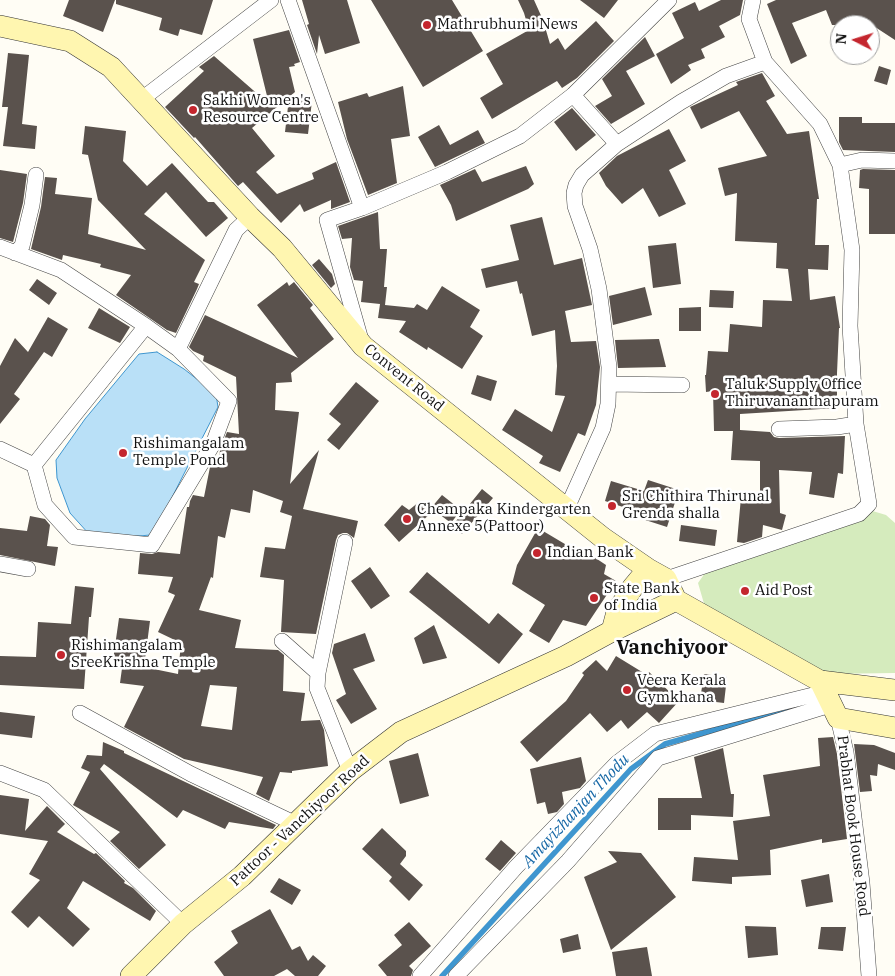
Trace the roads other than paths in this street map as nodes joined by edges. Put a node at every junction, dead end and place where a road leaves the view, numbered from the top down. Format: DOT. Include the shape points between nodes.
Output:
graph roads {
  1 [pos="271,0"];
  2 [pos="288,0"];
  3 [pos="669,0"];
  4 [pos="753,0"];
  5 [pos="0,29"];
  6 [pos="765,62"];
  7 [pos="572,95"];
  8 [pos="142,99"];
  9 [pos="618,144"];
  10 [pos="895,161"];
  11 [pos="840,166"];
  12 [pos="36,175"];
  13 [pos="362,208"];
  14 [pos="250,217"];
  15 [pos="0,247"];
  16 [pos="15,253"];
  17 [pos="146,326"];
  18 [pos="363,346"];
  19 [pos="178,349"];
  20 [pos="609,384"];
  21 [pos="682,385"];
  22 [pos="856,424"];
  23 [pos="779,429"];
  24 [pos="0,449"];
  25 [pos="34,465"];
  26 [pos="567,508"];
  27 [pos="345,542"];
  28 [pos="0,564"];
  29 [pos="28,569"];
  30 [pos="657,574"];
  31 [pos="676,600"];
  32 [pos="612,630"];
  33 [pos="282,641"];
  34 [pos="318,673"];
  35 [pos="895,690"];
  36 [pos="828,699"];
  37 [pos="80,713"];
  38 [pos="895,728"];
  39 [pos="350,771"];
  40 [pos="0,773"];
  41 [pos="296,824"];
  42 [pos="183,924"];
  43 [pos="464,972"];
  44 [pos="131,976"];
  45 [pos="420,976"];
  46 [pos="869,976"];
  1 -- 8 [label="street"];
  2 -- 13 [label="street"];
  3 -- 7 [label="street"];
  4 -- 6 [label="street" via="749,19"];
  5 -- 8 [label="main road, Convent Road" via="70,41 111,67"];
  6 -- 9 [label="street" via="726,76"];
  6 -- 11 [label="street" via="820,124"];
  7 -- 9 [label="street"];
  7 -- 13 [label="street" via="520,136"];
  8 -- 14 [label="main road, Convent Road"];
  9 -- 20 [label="street" via="582,174 574,193 599,289"];
  10 -- 11 [label="street" via="862,160"];
  11 -- 22 [label="street" via="852,250 850,326"];
  12 -- 16 [label="street" via="22,246"];
  13 -- 18 [label="street" via="327,220"];
  14 -- 18 [label="main road, Convent Road" via="282,248"];
  14 -- 19 [label="street" via="236,230"];
  15 -- 16 [label="street"];
  16 -- 17 [label="street" via="61,270"];
  17 -- 19 [label="street"];
  17 -- 25 [label="street"];
  18 -- 26 [label="main road, Convent Road"];
  19 -- 25 [label="street" via="229,401 212,444 152,545 74,537 45,505"];
  20 -- 21 [label="street"];
  20 -- 26 [label="street" via="603,428"];
  22 -- 23 [label="street"];
  22 -- 30 [label="street" via="868,504 859,514"];
  24 -- 25 [label="street"];
  26 -- 30 [label="main road, Convent Road"];
  27 -- 34 [label="street"];
  28 -- 29 [label="street"];
  30 -- 31 [label="main road, Convent Road"];
  30 -- 32 [label="main road" via="633,587 617,612"];
  31 -- 32 [label="main road, Pattoor - Vanchiyoor Road"];
  31 -- 36 [label="main road"];
  32 -- 39 [label="main road, Pattoor - Vanchiyoor Road" via="566,656 401,732"];
  33 -- 34 [label="street"];
  34 -- 39 [label="street" via="318,688"];
  35 -- 36 [label="main road"];
  36 -- 38 [label="main road"];
  36 -- 43 [label="street" via="658,758"];
  36 -- 45 [label="street" via="655,734 617,763 583,797"];
  36 -- 46 [label="street, Prabhat Book House Road" via="846,752 862,883"];
  37 -- 41 [label="street" via="191,774"];
  39 -- 41 [label="main road, Pattoor - Vanchiyoor Road"];
  40 -- 42 [label="street" via="44,790"];
  41 -- 42 [label="main road, Pattoor - Vanchiyoor Road" via="242,876"];
  42 -- 44 [label="main road, Pattoor - Vanchiyoor Road"];
}
